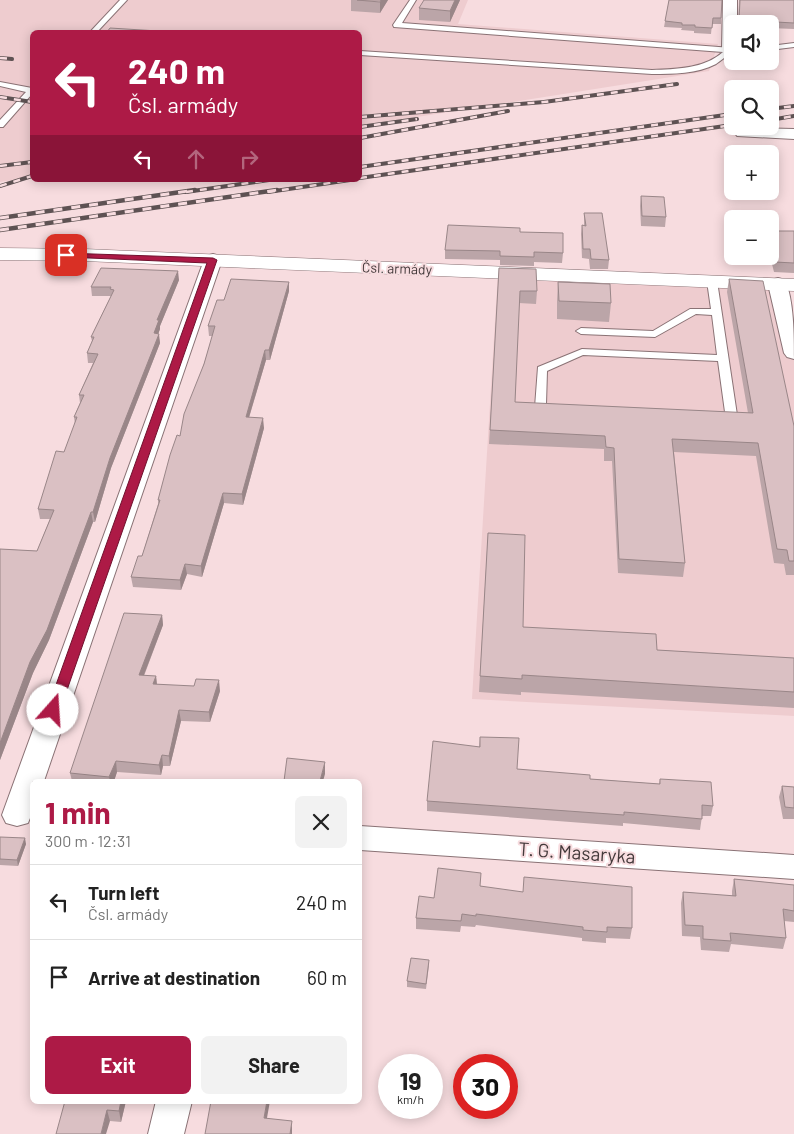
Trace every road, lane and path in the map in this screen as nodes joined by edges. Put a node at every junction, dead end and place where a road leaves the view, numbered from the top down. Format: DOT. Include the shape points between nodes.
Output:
graph roads {
  1 [pos="124,0"];
  2 [pos="413,0"];
  3 [pos="730,0"];
  4 [pos="730,15"];
  5 [pos="95,30"];
  6 [pos="794,45"];
  7 [pos="779,47"];
  8 [pos="724,49"];
  9 [pos="362,53"];
  10 [pos="724,57"];
  11 [pos="0,84"];
  12 [pos="30,91"];
  13 [pos="30,93"];
  14 [pos="0,124"];
  15 [pos="779,134"];
  16 [pos="794,134"];
  17 [pos="0,254"];
  18 [pos="213,260"];
  19 [pos="712,282"];
  20 [pos="786,285"];
  21 [pos="717,312"];
  22 [pos="581,331"];
  23 [pos="794,353"];
  24 [pos="723,358"];
  25 [pos="568,408"];
  26 [pos="702,414"];
  27 [pos="16,815"];
  28 [pos="362,838"];
  29 [pos="794,867"];
  30 [pos="173,1104"];
  31 [pos="166,1134"];
  1 -- 5 [label="lane"];
  2 -- 8 [label="lane" via="397,25"];
  3 -- 4 [label="street"];
  6 -- 7 [label="lane"];
  9 -- 10 [label="lane" via="657,72 685,69"];
  11 -- 12 [label="lane"];
  13 -- 14 [label="lane"];
  15 -- 16 [label="street"];
  17 -- 18 [label="street, Čsl. armády"];
  18 -- 19 [label="street, Čsl. armády"];
  18 -- 27 [label="street"];
  19 -- 20 [label="street, Čsl. armády"];
  19 -- 21 [label="lane"];
  20 -- 23 [label="street"];
  21 -- 22 [label="lane" via="694,311 655,334"];
  21 -- 24 [label="lane"];
  24 -- 25 [label="lane" via="582,352 542,369 540,407"];
  24 -- 26 [label="lane" via="731,415"];
  28 -- 29 [label="street, T. G. Masaryka"];
  30 -- 31 [label="street"];
}
